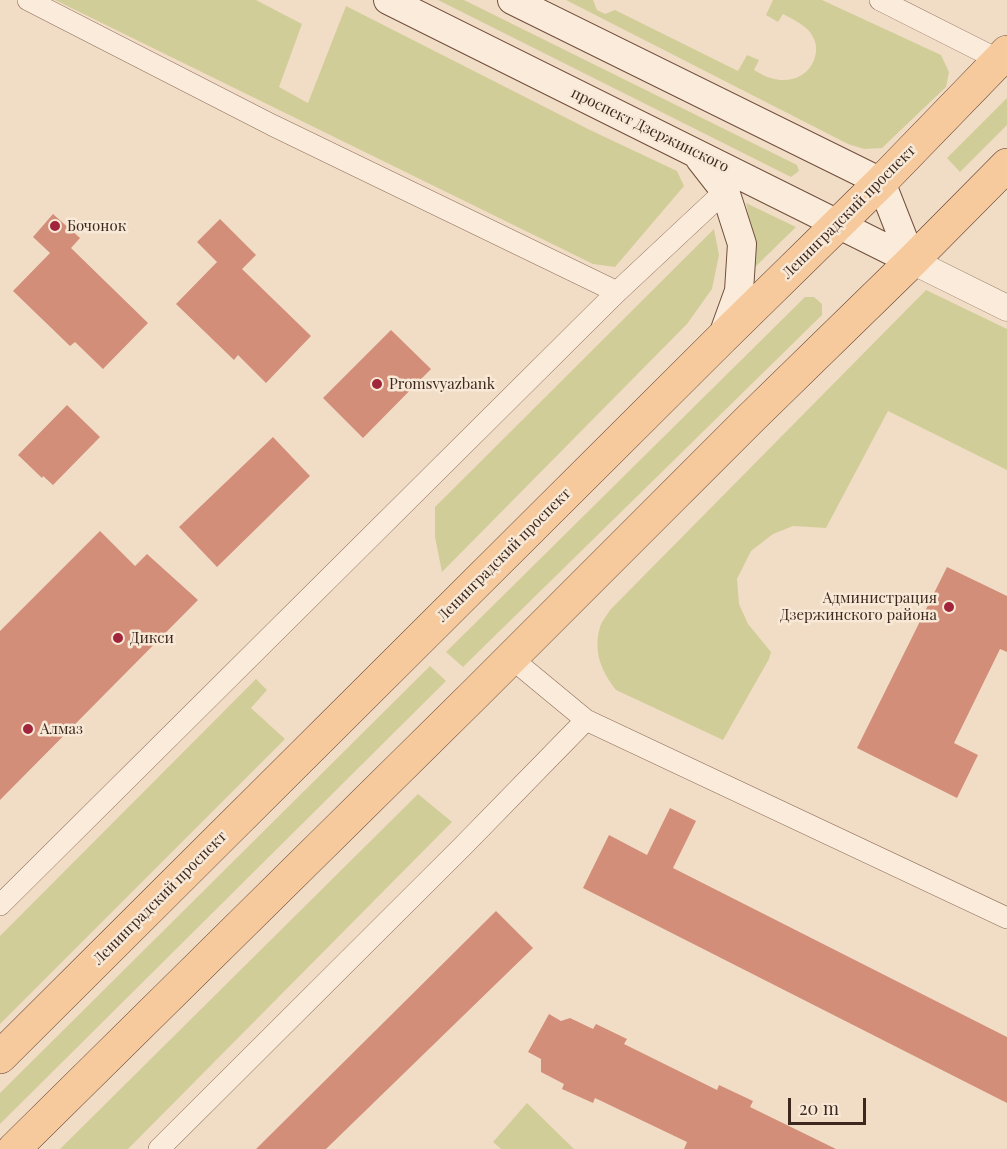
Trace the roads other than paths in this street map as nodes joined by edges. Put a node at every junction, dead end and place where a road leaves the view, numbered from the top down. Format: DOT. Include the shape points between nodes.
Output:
graph roads {
  1 [pos="28,0"];
  2 [pos="388,0"];
  3 [pos="512,0"];
  4 [pos="880,0"];
  5 [pos="1003,56"];
  6 [pos="695,152"];
  7 [pos="1007,165"];
  8 [pos="881,182"];
  9 [pos="725,191"];
  10 [pos="839,224"];
  11 [pos="912,261"];
  12 [pos="617,292"];
  13 [pos="1007,308"];
  14 [pos="722,338"];
  15 [pos="511,658"];
  16 [pos="586,720"];
  17 [pos="0,905"];
  18 [pos="1007,918"];
  19 [pos="0,1057"];
  20 [pos="14,1149"];
  21 [pos="159,1149"];
  1 -- 12 [label="street"];
  2 -- 6 [label="main road, проспект Дзержинского"];
  3 -- 8 [label="main road"];
  4 -- 5 [label="street"];
  5 -- 8 [label="main road, Ленинградский проспект"];
  6 -- 9 [label="main road"];
  6 -- 10 [label="main road, проспект Дзержинского"];
  7 -- 11 [label="main road"];
  8 -- 10 [label="main road, Ленинградский проспект"];
  8 -- 11 [label="main road"];
  9 -- 12 [label="street"];
  9 -- 14 [label="main road" via="742,244 739,291"];
  10 -- 11 [label="main road, проспект Дзержинского"];
  10 -- 14 [label="main road, Ленинградский проспект"];
  11 -- 13 [label="street, проспект Дзержинского"];
  11 -- 15 [label="main road"];
  12 -- 17 [label="street"];
  14 -- 19 [label="main road, Ленинградский проспект"];
  15 -- 16 [label="street"];
  15 -- 20 [label="main road"];
  16 -- 18 [label="street"];
  16 -- 21 [label="street"];
}
